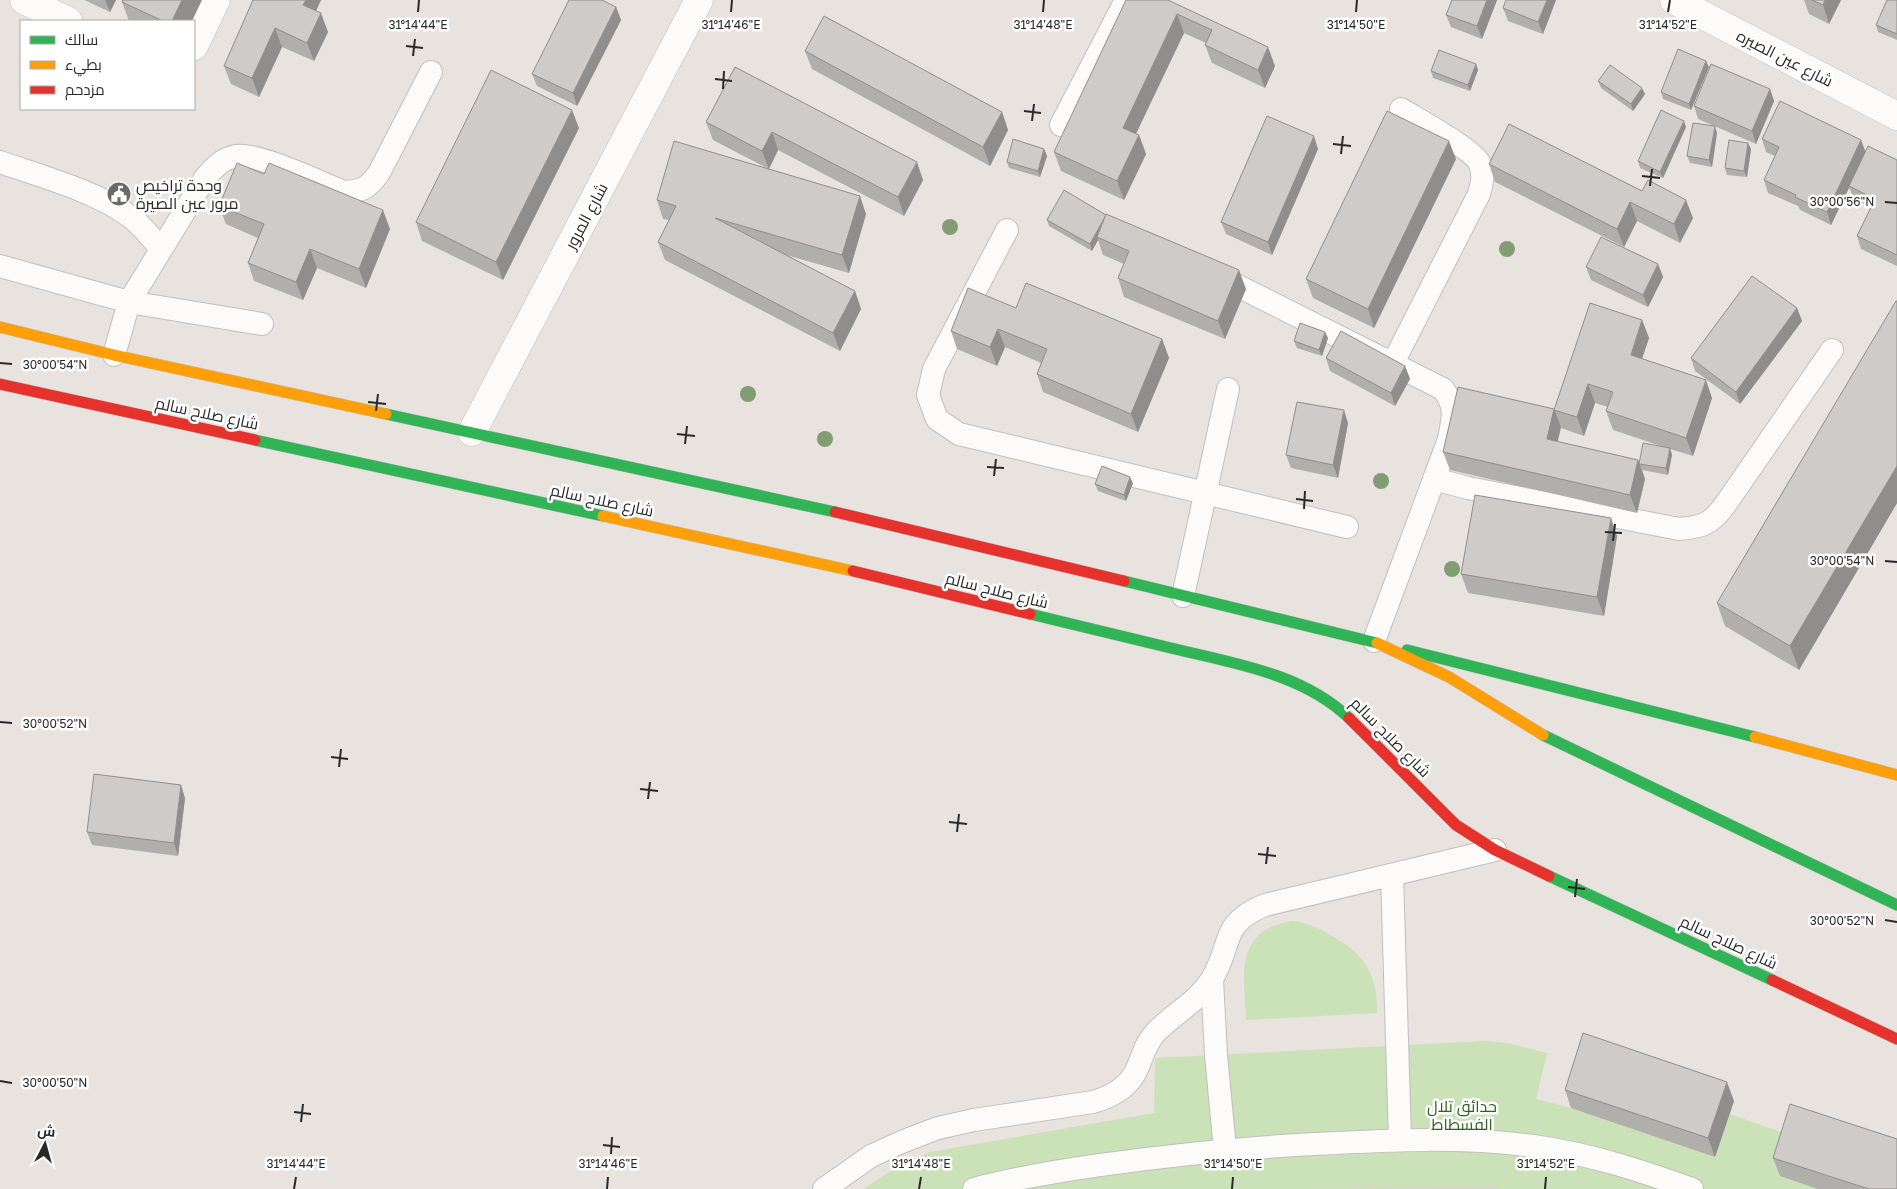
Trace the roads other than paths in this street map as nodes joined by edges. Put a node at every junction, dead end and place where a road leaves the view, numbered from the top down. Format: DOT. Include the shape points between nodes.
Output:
graph roads {
  1 [pos="24,0"];
  2 [pos="216,0"];
  3 [pos="699,0"];
  4 [pos="1126,0"];
  5 [pos="1674,0"];
  6 [pos="66,20"];
  7 [pos="195,44"];
  8 [pos="430,72"];
  9 [pos="1400,109"];
  10 [pos="1897,116"];
  11 [pos="1061,125"];
  12 [pos="0,162"];
  13 [pos="1007,230"];
  14 [pos="161,249"];
  15 [pos="0,266"];
  16 [pos="1197,266"];
  17 [pos="129,302"];
  18 [pos="262,324"];
  19 [pos="0,327"];
  20 [pos="1832,350"];
  21 [pos="114,355"];
  22 [pos="1393,363"];
  23 [pos="0,384"];
  24 [pos="1228,389"];
  25 [pos="472,432"];
  26 [pos="1434,479"];
  27 [pos="1204,493"];
  28 [pos="1347,527"];
  29 [pos="1183,596"];
  30 [pos="1374,641"];
  31 [pos="1897,775"];
  32 [pos="1495,850"];
  33 [pos="1392,875"];
  34 [pos="1897,905"];
  35 [pos="1212,978"];
  36 [pos="1897,1039"];
  37 [pos="1400,1140"];
  38 [pos="1225,1150"];
  39 [pos="824,1189"];
  40 [pos="974,1189"];
  41 [pos="1692,1189"];
  1 -- 6 [label="street"];
  2 -- 7 [label="street"];
  3 -- 25 [label="street, شارع المرور"];
  4 -- 11 [label="lane"];
  5 -- 10 [label="street, شارع عين الصيره"];
  8 -- 14 [label="lane" via="370,185 358,191 344,192 257,157 237,156 220,162 205,178"];
  9 -- 22 [label="lane" via="1468,151 1479,163 1483,179 1479,194"];
  12 -- 14 [label="lane" via="114,206 137,223"];
  13 -- 27 [label="lane" via="934,369 928,394 937,419 958,434"];
  14 -- 17 [label="lane"];
  15 -- 17 [label="lane"];
  16 -- 22 [label="lane"];
  17 -- 18 [label="lane"];
  17 -- 21 [label="lane"];
  19 -- 21 [label="main road"];
  20 -- 26 [label="lane" via="1725,505 1714,519 1698,528 1679,529"];
  21 -- 25 [label="main road"];
  22 -- 26 [label="lane" via="1443,388 1451,399 1454,411 1449,439"];
  23 -- 32 [label="main road, شارع صلاح سالم" via="844,569 1264,672 1292,681 1335,704 1456,825"];
  24 -- 27 [label="lane"];
  25 -- 29 [label="main road" via="858,517"];
  26 -- 30 [label="lane"];
  27 -- 28 [label="lane"];
  27 -- 29 [label="lane"];
  29 -- 30 [label="main road"];
  30 -- 31 [label="main road"];
  30 -- 34 [label="main road" via="1450,677 1548,738"];
  32 -- 33 [label="lane"];
  32 -- 36 [label="main road, شارع صلاح سالم"];
  33 -- 35 [label="lane" via="1265,904 1250,911 1238,920 1228,936"];
  33 -- 37 [label="lane"];
  35 -- 38 [label="lane"];
  35 -- 39 [label="lane" via="1198,996 1157,1031 1147,1043 1128,1082 1106,1099 938,1128 871,1156"];
  37 -- 38 [label="lane"];
  37 -- 41 [label="lane" via="1540,1147 1631,1167"];
  38 -- 40 [label="lane" via="1064,1170"];
}
